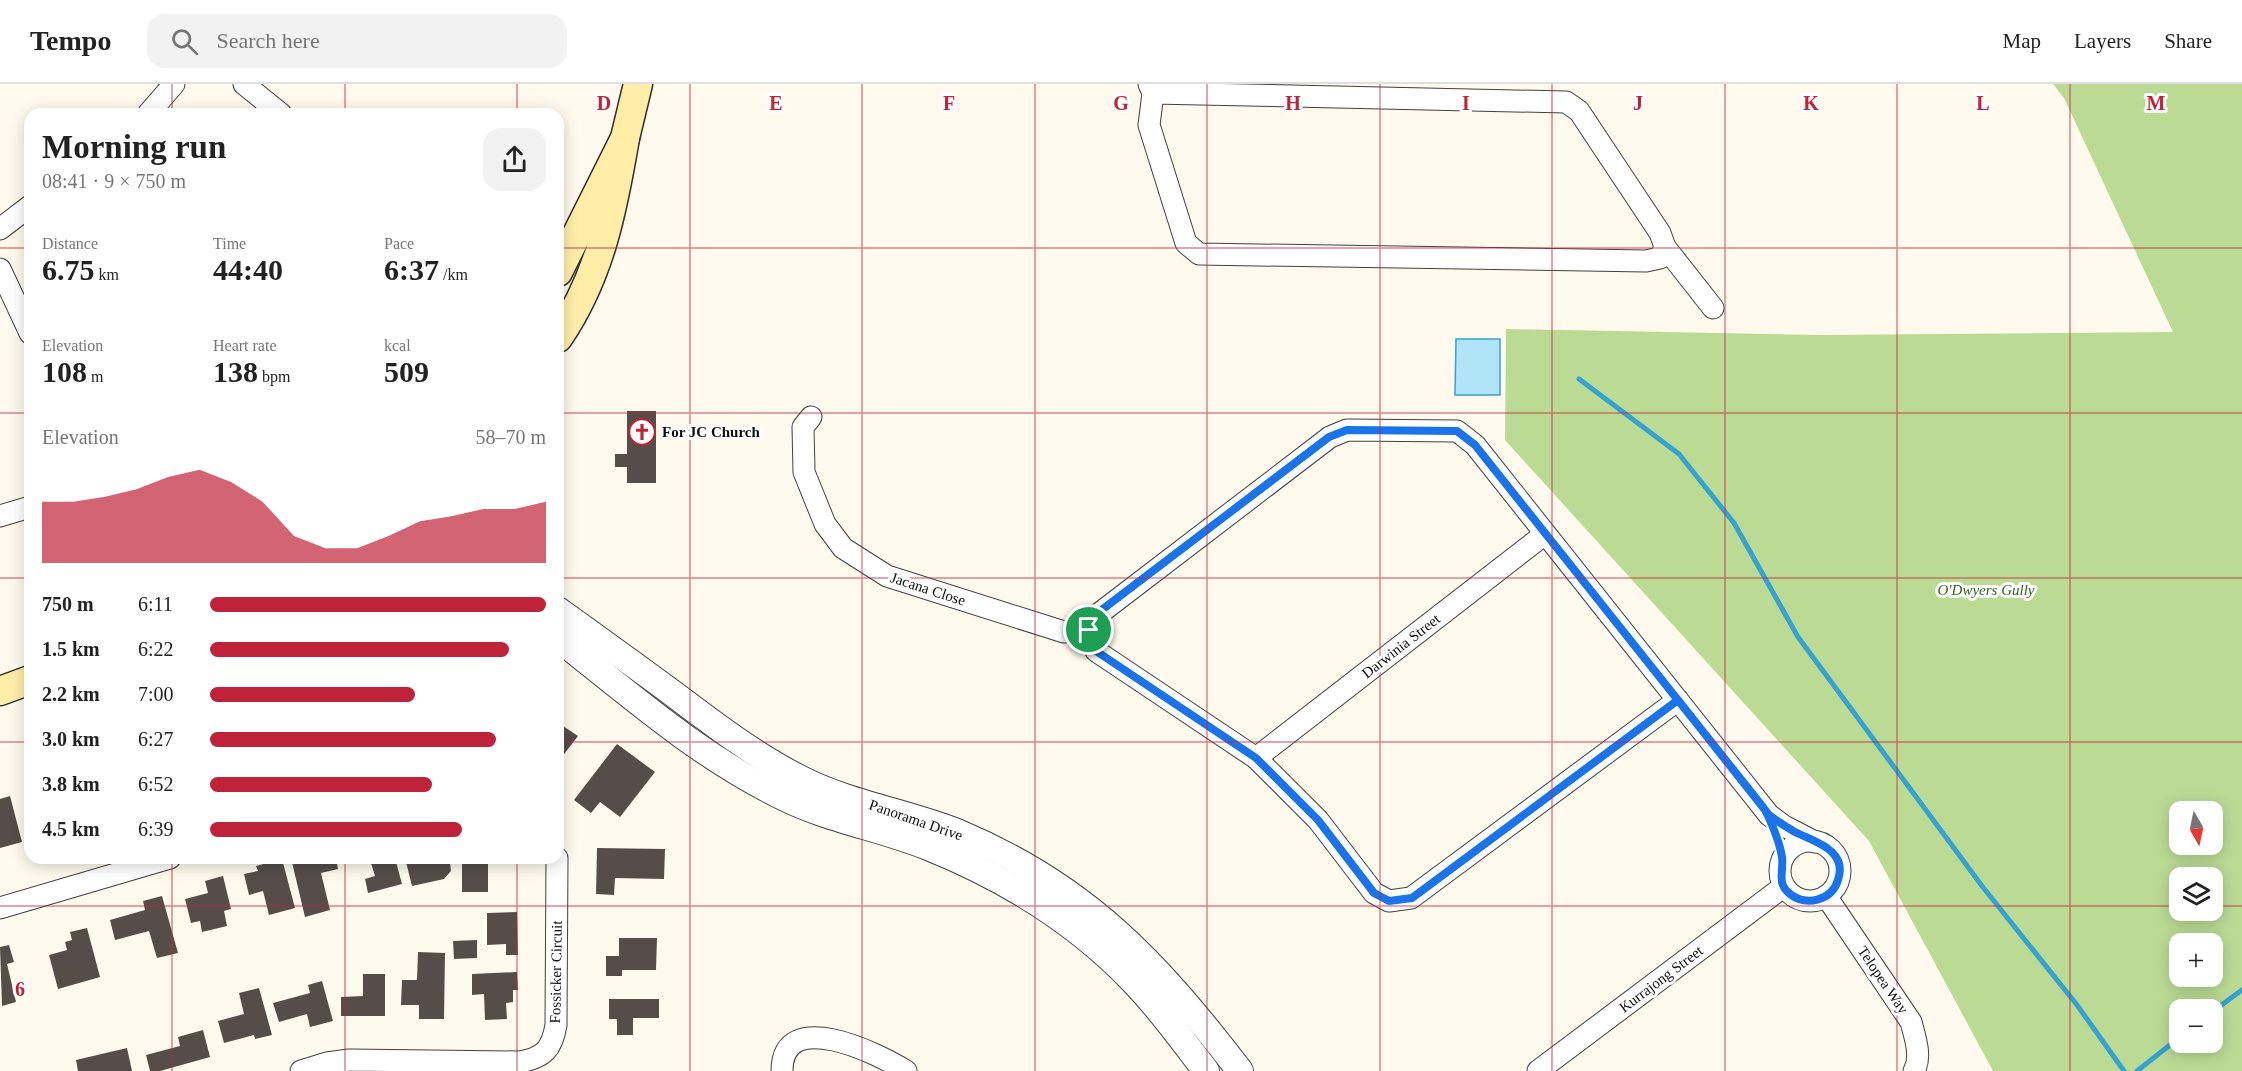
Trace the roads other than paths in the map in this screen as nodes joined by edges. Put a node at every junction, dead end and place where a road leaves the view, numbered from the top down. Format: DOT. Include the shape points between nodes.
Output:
graph roads {
  1 [pos="174,84"];
  2 [pos="244,84"];
  3 [pos="638,84"];
  4 [pos="1151,89"];
  5 [pos="153,108"];
  6 [pos="273,108"];
  7 [pos="625,138"];
  8 [pos="24,210"];
  9 [pos="0,228"];
  10 [pos="1665,247"];
  11 [pos="564,260"];
  12 [pos="0,269"];
  13 [pos="1713,308"];
  14 [pos="24,320"];
  15 [pos="564,328"];
  16 [pos="811,417"];
  17 [pos="24,509"];
  18 [pos="0,516"];
  19 [pos="1545,534"];
  20 [pos="564,614"];
  21 [pos="1089,630"];
  22 [pos="564,643"];
  23 [pos="24,682"];
  24 [pos="0,691"];
  25 [pos="1678,700"];
  26 [pos="24,701"];
  27 [pos="0,702"];
  28 [pos="1256,758"];
  29 [pos="1769,815"];
  30 [pos="1815,842"];
  31 [pos="1782,859"];
  32 [pos="150,864"];
  33 [pos="557,864"];
  34 [pos="1784,887"];
  35 [pos="1826,896"];
  36 [pos="0,908"];
  37 [pos="537,1065"];
  38 [pos="302,1071"];
  39 [pos="782,1071"];
  40 [pos="906,1071"];
  41 [pos="1206,1071"];
  42 [pos="1240,1071"];
  43 [pos="1538,1071"];
  44 [pos="1914,1071"];
  1 -- 5 [label="street"];
  2 -- 6 [label="street"];
  3 -- 7 [label="main road"];
  4 -- 10 [label="street" via="1566,102 1579,111 1660,233"];
  4 -- 10 [label="street" via="1149,125 1186,243 1199,254 1646,261 1660,258"];
  7 -- 11 [label="main road"];
  7 -- 15 [label="main road" via="604,244"];
  8 -- 9 [label="street"];
  10 -- 13 [label="street"];
  12 -- 14 [label="street"];
  16 -- 21 [label="street, Jacana Close" via="803,427 804,472 825,524 843,548 887,576 1064,632"];
  17 -- 18 [label="street"];
  19 -- 21 [label="street" via="1475,445 1457,431 1347,430 1329,437 1095,615"];
  19 -- 25 [label="street"];
  19 -- 28 [label="street, Darwinia Street"];
  20 -- 42 [label="street, Panorama Drive" via="740,744 804,781 957,833 1042,874 1080,900 1137,950 1189,1005"];
  21 -- 28 [label="street" via="1096,651"];
  22 -- 41 [label="street, Panorama Drive" via="699,750 785,799 928,847 1017,889 1107,955 1159,1010"];
  23 -- 24 [label="main road"];
  25 -- 28 [label="street" via="1412,898 1389,901 1374,893 1318,820"];
  25 -- 29 [label="street"];
  26 -- 27 [label="main road"];
  29 -- 30 [label="street"];
  29 -- 31 [label="street"];
  30 -- 31 [label="street" via="1795,845"];
  30 -- 35 [label="street" via="1832,851 1840,870"];
  31 -- 34 [label="street" via="1779,868"];
  32 -- 36 [label="street"];
  33 -- 37 [label="street, Fossicker Circuit" via="556,1025 552,1045"];
  34 -- 35 [label="street" via="1807,901"];
  34 -- 43 [label="street, Kurrajong Street"];
  35 -- 44 [label="street, Telopea Way" via="1911,1022 1917,1044"];
  37 -- 38 [label="street, Fossicker Circuit" via="349,1060"];
  39 -- 40 [label="street" via="789,1046 816,1036 840,1041"];
}
